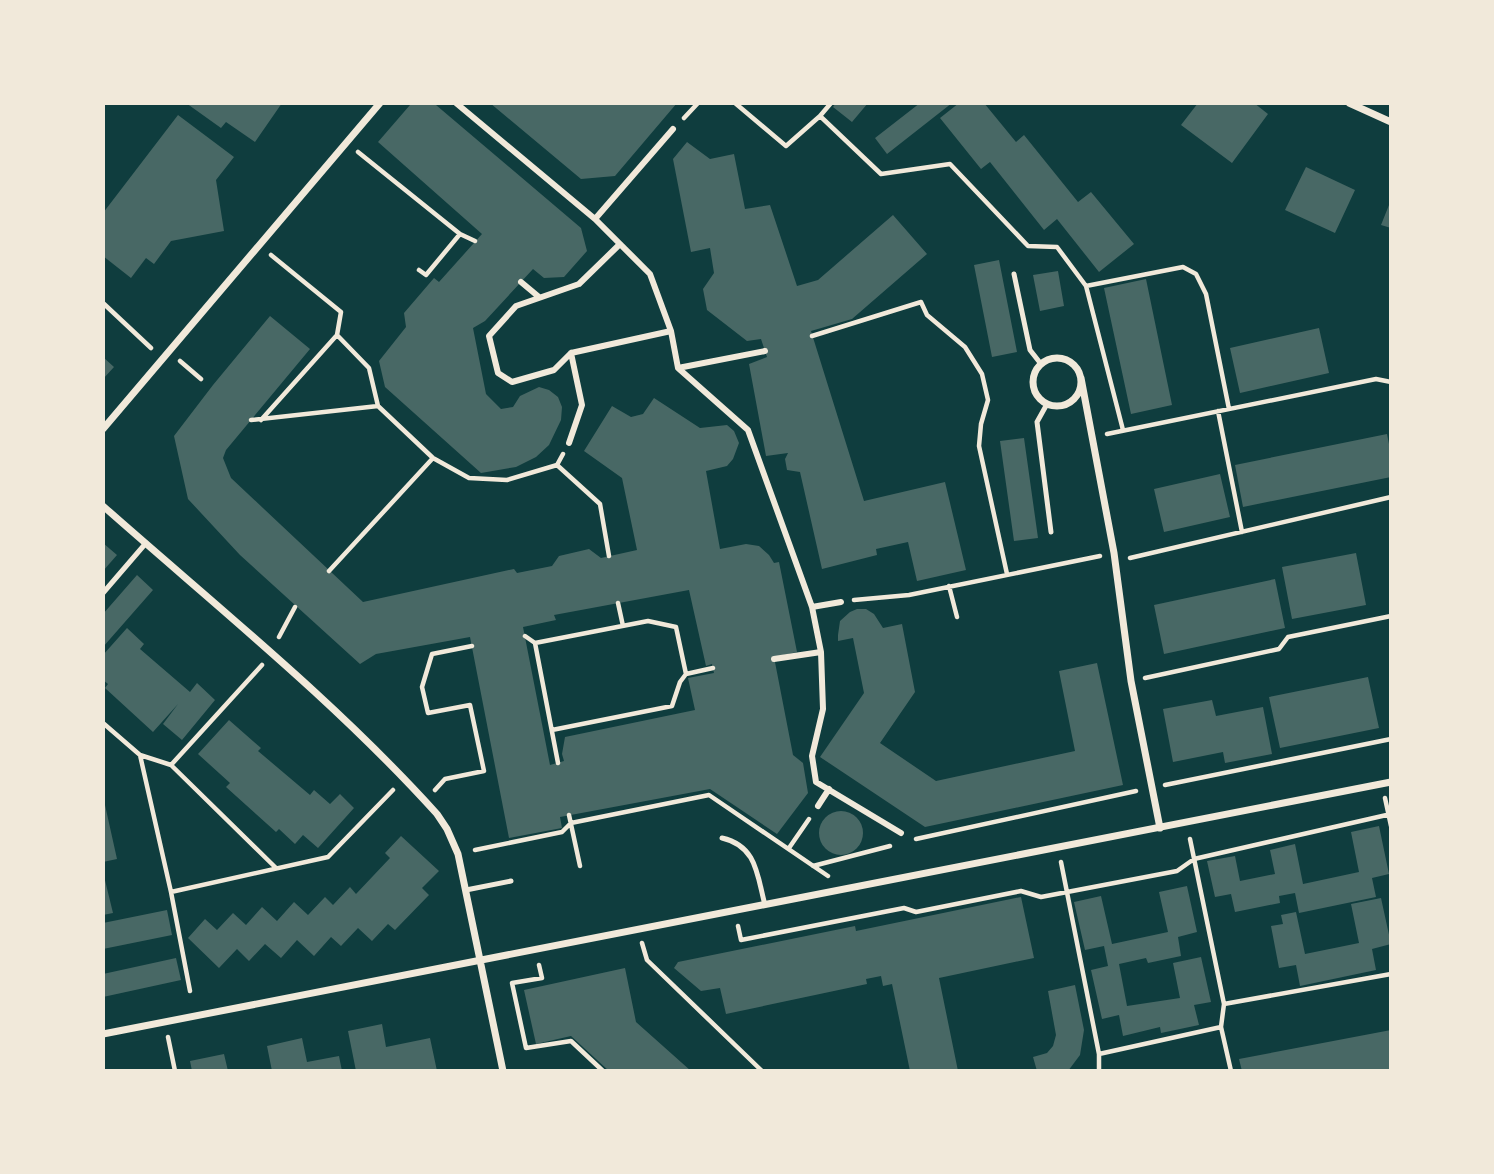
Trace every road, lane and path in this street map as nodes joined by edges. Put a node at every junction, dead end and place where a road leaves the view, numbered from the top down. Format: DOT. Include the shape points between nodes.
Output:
graph roads {
  1 [pos="380,103"];
  2 [pos="456,103"];
  3 [pos="735,103"];
  4 [pos="831,103"];
  5 [pos="1349,103"];
  6 [pos="820,116"];
  7 [pos="1391,122"];
  8 [pos="673,129"];
  9 [pos="346,143"];
  10 [pos="595,219"];
  11 [pos="460,234"];
  12 [pos="475,241"];
  13 [pos="620,244"];
  14 [pos="259,246"];
  15 [pos="419,270"];
  16 [pos="1014,274"];
  17 [pos="521,282"];
  18 [pos="1086,286"];
  19 [pos="539,298"];
  20 [pos="103,303"];
  21 [pos="671,331"];
  22 [pos="337,335"];
  23 [pos="812,336"];
  24 [pos="169,351"];
  25 [pos="765,351"];
  26 [pos="571,353"];
  27 [pos="162,358"];
  28 [pos="1041,364"];
  29 [pos="678,368"];
  30 [pos="1081,378"];
  31 [pos="201,379"];
  32 [pos="1391,382"];
  33 [pos="1047,404"];
  34 [pos="378,406"];
  35 [pos="1228,409"];
  36 [pos="1218,411"];
  37 [pos="251,420"];
  38 [pos="261,420"];
  39 [pos="103,429"];
  40 [pos="1123,430"];
  41 [pos="1094,436"];
  42 [pos="569,443"];
  43 [pos="433,458"];
  44 [pos="1391,497"];
  45 [pos="103,506"];
  46 [pos="1051,531"];
  47 [pos="1242,532"];
  48 [pos="146,543"];
  49 [pos="609,556"];
  50 [pos="1115,558"];
  51 [pos="329,571"];
  52 [pos="1007,574"];
  53 [pos="949,586"];
  54 [pos="103,593"];
  55 [pos="841,602"];
  56 [pos="618,603"];
  57 [pos="295,607"];
  58 [pos="812,607"];
  59 [pos="1391,615"];
  60 [pos="957,617"];
  61 [pos="623,626"];
  62 [pos="525,636"];
  63 [pos="535,643"];
  64 [pos="472,646"];
  65 [pos="821,652"];
  66 [pos="272,654"];
  67 [pos="775,659"];
  68 [pos="713,668"];
  69 [pos="686,674"];
  70 [pos="1131,681"];
  71 [pos="103,723"];
  72 [pos="552,730"];
  73 [pos="1391,739"];
  74 [pos="140,755"];
  75 [pos="558,763"];
  76 [pos="171,765"];
  77 [pos="404,779"];
  78 [pos="1391,782"];
  79 [pos="1381,783"];
  80 [pos="1153,788"];
  81 [pos="829,789"];
  82 [pos="425,800"];
  83 [pos="818,806"];
  84 [pos="1390,814"];
  85 [pos="569,815"];
  86 [pos="1186,822"];
  87 [pos="571,823"];
  88 [pos="1391,825"];
  89 [pos="1160,828"];
  90 [pos="901,833"];
  91 [pos="722,838"];
  92 [pos="1058,847"];
  93 [pos="789,848"];
  94 [pos="458,854"];
  95 [pos="1194,859"];
  96 [pos="580,866"];
  97 [pos="813,866"];
  98 [pos="276,868"];
  99 [pos="511,881"];
  100 [pos="846,889"];
  101 [pos="466,890"];
  102 [pos="171,892"];
  103 [pos="1067,892"];
  104 [pos="765,905"];
  105 [pos="735,911"];
  106 [pos="639,930"];
  107 [pos="536,950"];
  108 [pos="481,960"];
  109 [pos="1391,974"];
  110 [pos="190,991"];
  111 [pos="1224,1004"];
  112 [pos="165,1022"];
  113 [pos="1221,1027"];
  114 [pos="103,1034"];
  115 [pos="1099,1055"];
  116 [pos="175,1071"];
  117 [pos="503,1071"];
  118 [pos="603,1071"];
  119 [pos="762,1071"];
  120 [pos="1099,1071"];
  121 [pos="1231,1071"];
  1 -- 9 [label="street"];
  2 -- 10 [label="street"];
  3 -- 6 [label="path" via="786,146"];
  4 -- 6 [label="path"];
  5 -- 7 [label="street"];
  6 -- 18 [label="path" via="881,174 950,164 1028,246 1057,247"];
  8 -- 10 [label="street"];
  9 -- 11 [label="path"];
  9 -- 14 [label="street"];
  10 -- 13 [label="street"];
  11 -- 12 [label="path"];
  11 -- 15 [label="path" via="426,275"];
  13 -- 19 [label="street" via="579,284"];
  13 -- 21 [label="street" via="650,274"];
  14 -- 22 [label="path" via="341,312"];
  14 -- 24 [label="street"];
  16 -- 28 [label="lane" via="1030,350"];
  17 -- 19 [label="street"];
  18 -- 35 [label="path" via="1183,267 1196,274 1206,294"];
  18 -- 40 [label="path"];
  19 -- 26 [label="street" via="516,306 489,336 498,373 512,382 554,370"];
  20 -- 27 [label="path"];
  21 -- 26 [label="street"];
  21 -- 29 [label="street"];
  22 -- 34 [label="path" via="369,368"];
  22 -- 38 [label="path"];
  23 -- 52 [label="path" via="922,302 927,315 965,347 982,374 988,400 979,446"];
  24 -- 27 [label="street"];
  24 -- 31 [label="path"];
  25 -- 29 [label="street"];
  26 -- 42 [label="street" via="582,405"];
  27 -- 39 [label="street"];
  28 -- 30 [label="street" via="1052,358 1067,360"];
  28 -- 33 [label="street" via="1034,374 1034,390"];
  29 -- 58 [label="street" via="748,430"];
  30 -- 33 [label="street" via="1073,399 1060,406"];
  30 -- 41 [label="street"];
  32 -- 35 [label="path" via="1376,379"];
  33 -- 46 [label="lane" via="1037,422"];
  34 -- 38 [label="path"];
  34 -- 43 [label="path"];
  35 -- 36 [label="path"];
  36 -- 40 [label="path"];
  36 -- 47 [label="path"];
  37 -- 38 [label="path"];
  40 -- 41 [label="path"];
  41 -- 50 [label="street"];
  43 -- 49 [label="path" via="469,478 507,480 557,465 600,504"];
  43 -- 51 [label="path"];
  44 -- 47 [label="path"];
  45 -- 48 [label="street"];
  47 -- 50 [label="path"];
  48 -- 54 [label="lane"];
  48 -- 66 [label="street"];
  50 -- 52 [label="path"];
  50 -- 70 [label="street"];
  52 -- 53 [label="path"];
  53 -- 55 [label="path"];
  53 -- 60 [label="path"];
  55 -- 58 [label="street"];
  56 -- 61 [label="path"];
  57 -- 66 [label="path"];
  58 -- 65 [label="street"];
  59 -- 70 [label="path" via="1288,637 1279,649"];
  61 -- 63 [label="path"];
  61 -- 69 [label="path" via="648,621 676,627"];
  62 -- 63 [label="path"];
  63 -- 72 [label="path"];
  64 -- 82 [label="path" via="432,654 422,687 428,713 470,705 484,771 445,779"];
  65 -- 67 [label="street"];
  65 -- 81 [label="street" via="823,709 812,756 816,782"];
  66 -- 76 [label="path"];
  66 -- 77 [label="street"];
  68 -- 69 [label="path"];
  69 -- 72 [label="path" via="672,706"];
  70 -- 80 [label="street"];
  71 -- 74 [label="path"];
  72 -- 75 [label="path"];
  73 -- 80 [label="path"];
  74 -- 76 [label="path"];
  74 -- 102 [label="path"];
  76 -- 98 [label="path"];
  77 -- 82 [label="street"];
  77 -- 98 [label="path" via="328,857"];
  78 -- 79 [label="street"];
  79 -- 84 [label="path"];
  79 -- 86 [label="street"];
  80 -- 89 [label="street"];
  80 -- 97 [label="path"];
  81 -- 83 [label="street"];
  81 -- 90 [label="street"];
  82 -- 94 [label="street" via="447,829"];
  83 -- 93 [label="path"];
  84 -- 88 [label="path"];
  84 -- 95 [label="path"];
  85 -- 87 [label="path"];
  86 -- 89 [label="street"];
  86 -- 95 [label="path"];
  87 -- 93 [label="path" via="709,795"];
  87 -- 94 [label="path" via="562,832"];
  87 -- 96 [label="path"];
  89 -- 92 [label="street"];
  91 -- 104 [label="lane" via="736,841 752,857"];
  92 -- 100 [label="street"];
  92 -- 103 [label="path"];
  93 -- 97 [label="path"];
  94 -- 101 [label="street"];
  95 -- 103 [label="path" via="1177,871"];
  95 -- 111 [label="path"];
  97 -- 100 [label="path"];
  98 -- 102 [label="path"];
  99 -- 101 [label="lane"];
  100 -- 104 [label="street"];
  101 -- 108 [label="street"];
  102 -- 110 [label="path"];
  103 -- 105 [label="path" via="1041,897 1021,891 916,912 904,908 741,940"];
  103 -- 115 [label="path"];
  104 -- 105 [label="street"];
  105 -- 106 [label="street"];
  106 -- 107 [label="street"];
  106 -- 119 [label="path" via="647,960"];
  107 -- 108 [label="street"];
  107 -- 118 [label="path" via="541,978 512,983 526,1048 570,1041"];
  108 -- 112 [label="street"];
  108 -- 117 [label="street"];
  109 -- 111 [label="path"];
  111 -- 113 [label="path"];
  112 -- 114 [label="street"];
  112 -- 116 [label="path"];
  113 -- 115 [label="path"];
  113 -- 121 [label="path"];
  115 -- 120 [label="path"];
}
